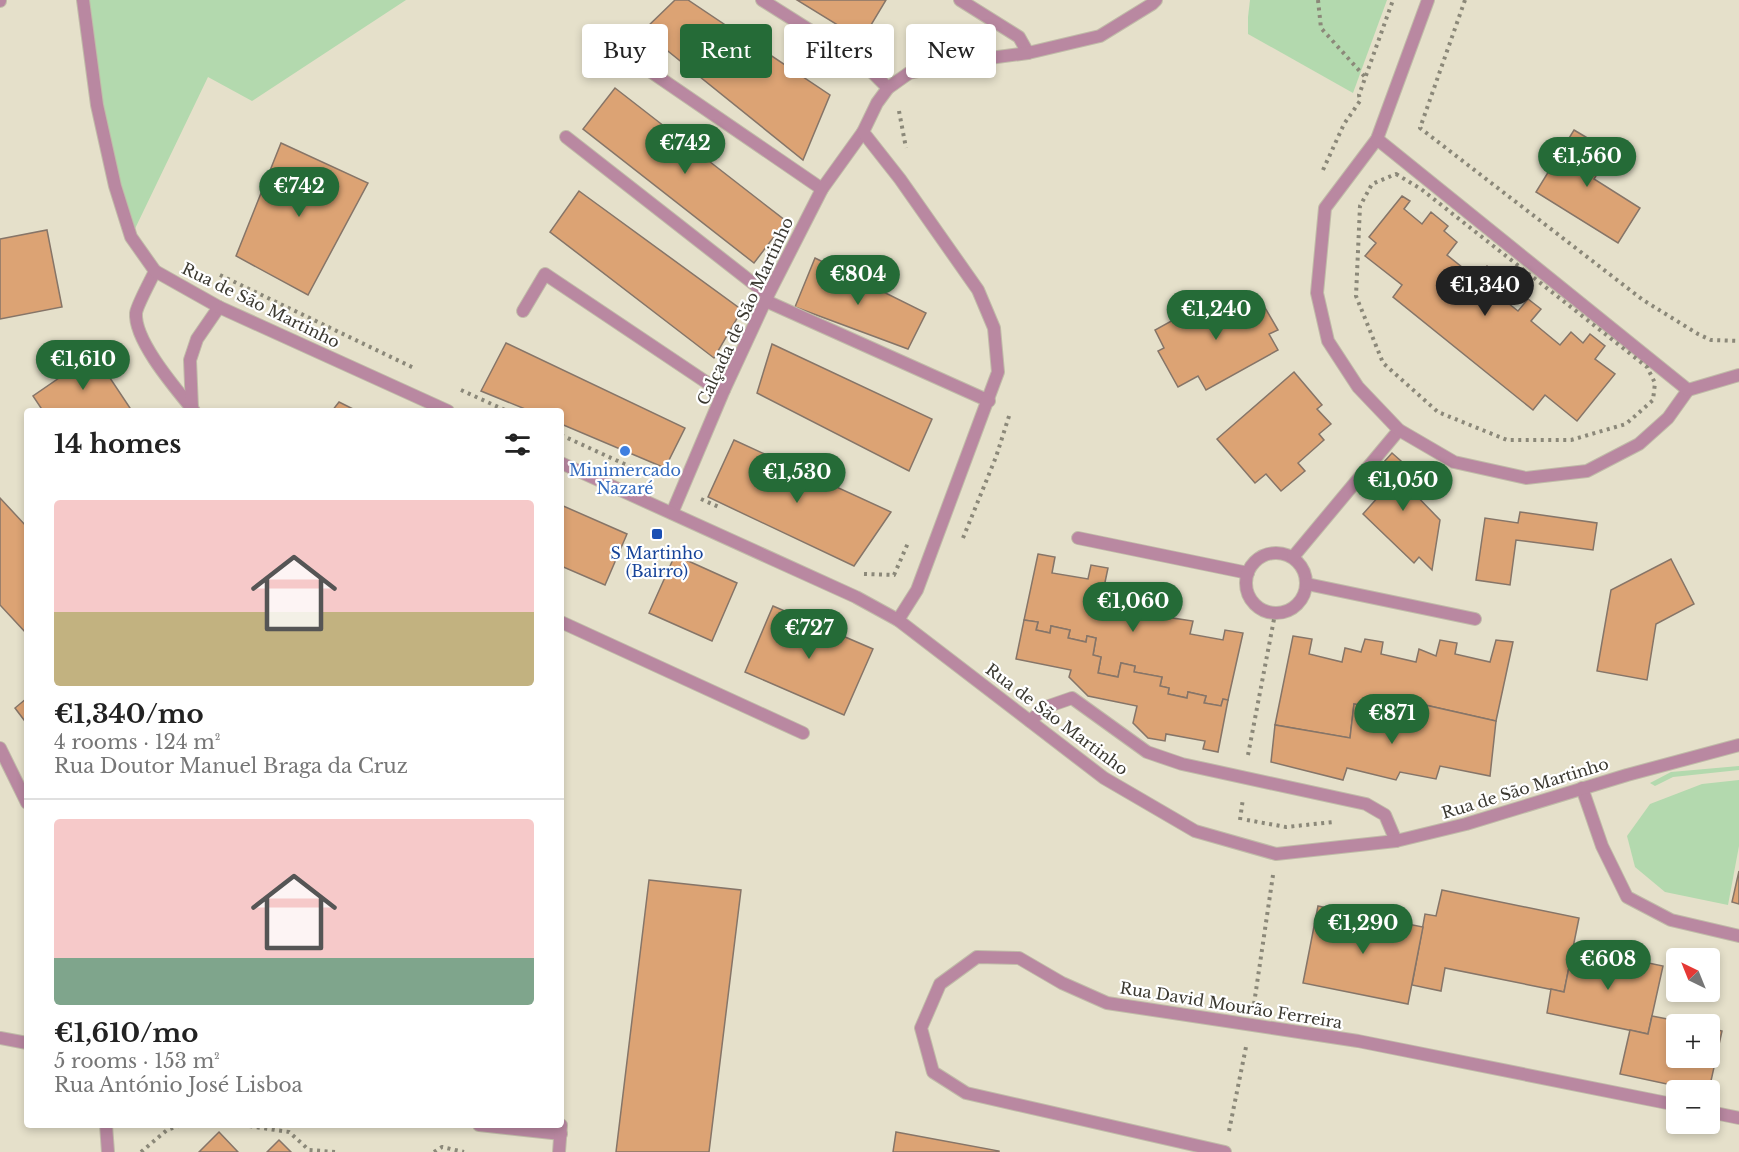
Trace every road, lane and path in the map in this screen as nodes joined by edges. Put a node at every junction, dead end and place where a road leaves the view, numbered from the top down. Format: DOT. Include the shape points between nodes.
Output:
graph roads {
  1 [pos="82,0"];
  2 [pos="762,0"];
  3 [pos="960,0"];
  4 [pos="1318,0"];
  5 [pos="1393,0"];
  6 [pos="1428,0"];
  7 [pos="1465,0"];
  8 [pos="1151,1"];
  9 [pos="1028,53"];
  10 [pos="660,78"];
  11 [pos="1365,78"];
  12 [pos="888,88"];
  13 [pos="863,132"];
  14 [pos="566,137"];
  15 [pos="1377,139"];
  16 [pos="1320,176"];
  17 [pos="1372,184"];
  18 [pos="822,189"];
  19 [pos="155,271"];
  20 [pos="220,275"];
  21 [pos="767,298"];
  22 [pos="219,307"];
  23 [pos="523,311"];
  24 [pos="1739,341"];
  25 [pos="421,371"];
  26 [pos="1739,375"];
  27 [pos="453,386"];
  28 [pos="724,390"];
  29 [pos="1688,390"];
  30 [pos="989,401"];
  31 [pos="192,408"];
  32 [pos="193,408"];
  33 [pos="441,408"];
  34 [pos="501,408"];
  35 [pos="1399,430"];
  36 [pos="564,464"];
  37 [pos="672,513"];
  38 [pos="912,533"];
  39 [pos="1078,538"];
  40 [pos="1293,557"];
  41 [pos="856,570"];
  42 [pos="1248,573"];
  43 [pos="1307,584"];
  44 [pos="1275,614"];
  45 [pos="1475,619"];
  46 [pos="897,620"];
  47 [pos="564,623"];
  48 [pos="1030,721"];
  49 [pos="803,733"];
  50 [pos="1739,745"];
  51 [pos="0,748"];
  52 [pos="1244,778"];
  53 [pos="1582,788"];
  54 [pos="1244,795"];
  55 [pos="24,797"];
  56 [pos="1240,819"];
  57 [pos="1341,821"];
  58 [pos="1240,824"];
  59 [pos="1396,841"];
  60 [pos="1273,872"];
  61 [pos="1739,936"];
  62 [pos="1251,1026"];
  63 [pos="0,1038"];
  64 [pos="24,1042"];
  65 [pos="1666,1103"];
  66 [pos="1720,1114"];
  67 [pos="1739,1118"];
  68 [pos="106,1128"];
  69 [pos="173,1128"];
  70 [pos="262,1128"];
  71 [pos="540,1128"];
  72 [pos="561,1129"];
  73 [pos="108,1152"];
  74 [pos="141,1152"];
  75 [pos="336,1152"];
  76 [pos="434,1152"];
  77 [pos="464,1152"];
  78 [pos="559,1152"];
  79 [pos="1225,1152"];
  1 -- 19 [label="street, Rua de São Martinho" via="97,105 115,186 131,237"];
  2 -- 12 [label="street" via="865,65"];
  3 -- 9 [label="street" via="1019,37"];
  4 -- 11 [label="path" via="1321,28"];
  5 -- 11 [label="path"];
  6 -- 15 [label="street"];
  7 -- 24 [label="path" via="1420,128 1643,300 1711,340"];
  8 -- 9 [label="street" via="1100,36"];
  9 -- 12 [label="street" via="909,73"];
  10 -- 18 [label="street"];
  11 -- 16 [label="path" via="1360,101 1344,124"];
  12 -- 13 [label="street, Calçada de São Martinho"];
  13 -- 18 [label="street, Calçada de São Martinho"];
  13 -- 30 [label="street" via="978,290 994,327 998,372"];
  14 -- 21 [label="street"];
  15 -- 29 [label="street"];
  15 -- 35 [label="street" via="1325,208 1317,293 1328,341 1358,387"];
  17 -- 17 [label="path" via="1396,174 1421,189 1647,367 1655,383 1653,400 1626,424 1571,440 1507,440 1438,412 1383,363 1356,296 1360,206"];
  18 -- 21 [label="street, Calçada de São Martinho"];
  19 -- 22 [label="street, Rua de São Martinho"];
  19 -- 31 [label="street" via="136,313 142,339"];
  20 -- 25 [label="path"];
  21 -- 28 [label="street, Calçada de São Martinho"];
  21 -- 30 [label="street"];
  22 -- 32 [label="street" via="197,339 190,360"];
  22 -- 33 [label="street, Rua de São Martinho"];
  23 -- 28 [label="street" via="545,274 706,382"];
  26 -- 29 [label="street"];
  27 -- 34 [label="path"];
  28 -- 37 [label="street, Calçada de São Martinho"];
  29 -- 35 [label="street" via="1668,418 1639,444 1587,471 1526,478 1454,462"];
  30 -- 46 [label="street" via="917,590"];
  35 -- 40 [label="street"];
  36 -- 37 [label="street, Rua de São Martinho"];
  37 -- 46 [label="street, Rua de São Martinho" via="856,597"];
  38 -- 41 [label="path" via="894,575 866,575"];
  39 -- 42 [label="street"];
  40 -- 42 [label="street" via="1284,553 1265,554"];
  40 -- 43 [label="street" via="1306,574"];
  42 -- 44 [label="street" via="1248,596 1262,610"];
  43 -- 44 [label="street" via="1299,603"];
  43 -- 45 [label="street"];
  44 -- 52 [label="path"];
  46 -- 48 [label="street, Rua de São Martinho"];
  47 -- 49 [label="street"];
  48 -- 52 [label="street" via="1046,707 1072,699 1147,752"];
  48 -- 59 [label="street, Rua de São Martinho" via="1104,778 1195,831 1276,854"];
  50 -- 53 [label="street, Rua de São Martinho"];
  51 -- 55 [label="street"];
  52 -- 59 [label="street" via="1365,804 1385,815"];
  53 -- 59 [label="street, Rua de São Martinho"];
  53 -- 61 [label="street" via="1602,846 1627,897 1671,920"];
  54 -- 56 [label="path"];
  56 -- 57 [label="path" via="1286,827"];
  56 -- 58 [label="path"];
  60 -- 62 [label="path"];
  62 -- 65 [label="street, Rua David Mourão Ferreira" via="1358,1041"];
  62 -- 79 [label="path"];
  62 -- 79 [label="street, Rua David Mourão Ferreira" via="1107,1003 1019,958 977,957 940,984 921,1028 933,1072 966,1093"];
  63 -- 64 [label="street"];
  66 -- 67 [label="street"];
  68 -- 73 [label="street"];
  69 -- 74 [label="path"];
  70 -- 75 [label="path" via="289,1132 309,1150"];
  71 -- 72 [label="street"];
  72 -- 78 [label="street"];
  76 -- 77 [label="path" via="442,1147"];
}
